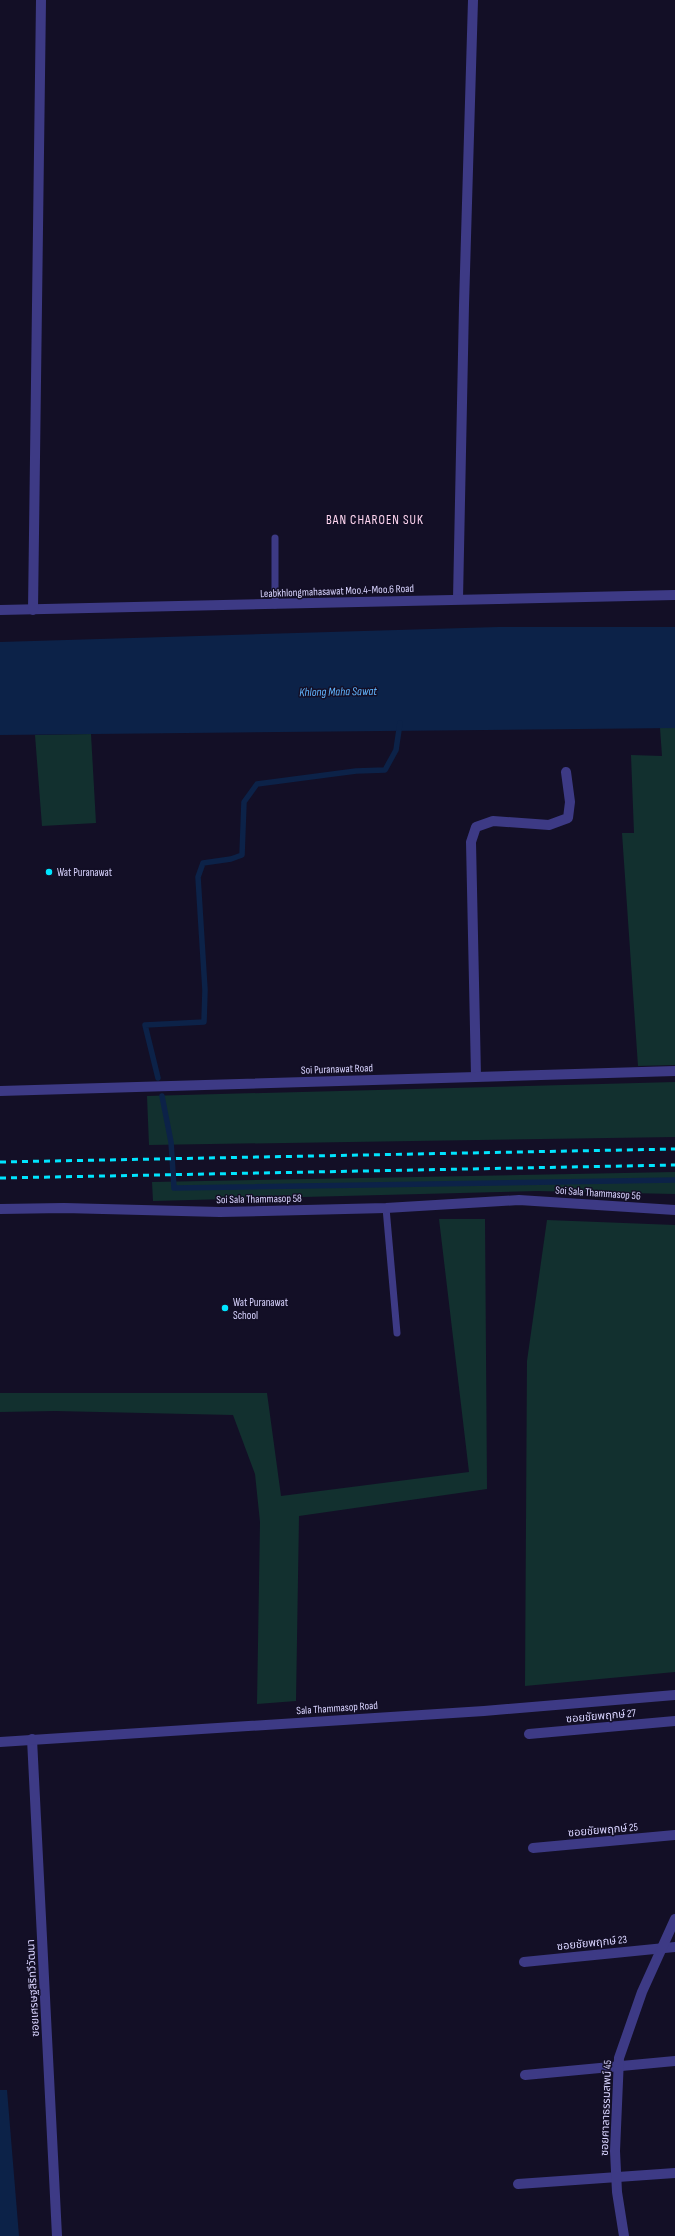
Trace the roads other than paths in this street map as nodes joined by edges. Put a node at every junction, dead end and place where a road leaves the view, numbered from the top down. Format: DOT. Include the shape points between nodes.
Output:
graph roads {
  1 [pos="41,0"];
  2 [pos="473,0"];
  3 [pos="275,538"];
  4 [pos="675,595"];
  5 [pos="458,599"];
  6 [pos="275,605"];
  7 [pos="0,610"];
  8 [pos="33,610"];
  9 [pos="566,772"];
  10 [pos="675,1071"];
  11 [pos="476,1076"];
  12 [pos="0,1091"];
  13 [pos="519,1200"];
  14 [pos="386,1208"];
  15 [pos="0,1209"];
  16 [pos="675,1210"];
  17 [pos="397,1333"];
  18 [pos="675,1695"];
  19 [pos="675,1721"];
  20 [pos="529,1734"];
  21 [pos="32,1739"];
  22 [pos="0,1742"];
  23 [pos="675,1835"];
  24 [pos="533,1848"];
  25 [pos="675,1919"];
  26 [pos="675,1947"];
  27 [pos="662,1948"];
  28 [pos="524,1962"];
  29 [pos="675,2061"];
  30 [pos="618,2066"];
  31 [pos="525,2075"];
  32 [pos="675,2173"];
  33 [pos="616,2177"];
  34 [pos="518,2184"];
  35 [pos="57,2236"];
  36 [pos="624,2236"];
  1 -- 8 [label="street"];
  2 -- 5 [label="street"];
  3 -- 6 [label="lane"];
  4 -- 5 [label="street, Leabkhlongmahasawat Moo.4-Moo.6 Road"];
  5 -- 6 [label="street, Leabkhlongmahasawat Moo.4-Moo.6 Road"];
  6 -- 8 [label="street, Leabkhlongmahasawat Moo.4-Moo.6 Road"];
  7 -- 8 [label="street, Leabkhlongmahasawat Moo.4-Moo.6 Road"];
  9 -- 11 [label="street" via="570,802 568,818 549,825 493,822 476,827 471,842"];
  10 -- 11 [label="street, Soi Puranawat Road"];
  11 -- 12 [label="street, Soi Puranawat Road"];
  13 -- 14 [label="street, Soi Sala Thammasop 58"];
  13 -- 16 [label="street, Soi Sala Thammasop 56"];
  14 -- 15 [label="street, Soi Sala Thammasop 58" via="220,1212"];
  14 -- 17 [label="lane"];
  18 -- 21 [label="street, Sala Thammasop Road" via="484,1711"];
  19 -- 20 [label="street, ซอยชัยพฤกษ์ 27"];
  21 -- 22 [label="street, Sala Thammasop Road"];
  21 -- 35 [label="street, ซอยเศรษฐสิริทวีวัฒนา"];
  23 -- 24 [label="street, ซอยชัยพฤกษ์ 25"];
  25 -- 27 [label="street, ซอยศาลาธรรมสพน์ 45"];
  26 -- 27 [label="street, ซอยชัยพฤกษ์ 23"];
  27 -- 28 [label="street, ซอยชัยพฤกษ์ 23"];
  27 -- 30 [label="street, ซอยศาลาธรรมสพน์ 45" via="642,1992"];
  29 -- 30 [label="street"];
  30 -- 31 [label="street"];
  30 -- 33 [label="street, ซอยศาลาธรรมสพน์ 45"];
  32 -- 33 [label="street"];
  33 -- 34 [label="street"];
  33 -- 36 [label="street, ซอยศาลาธรรมสพน์ 45"];
}
